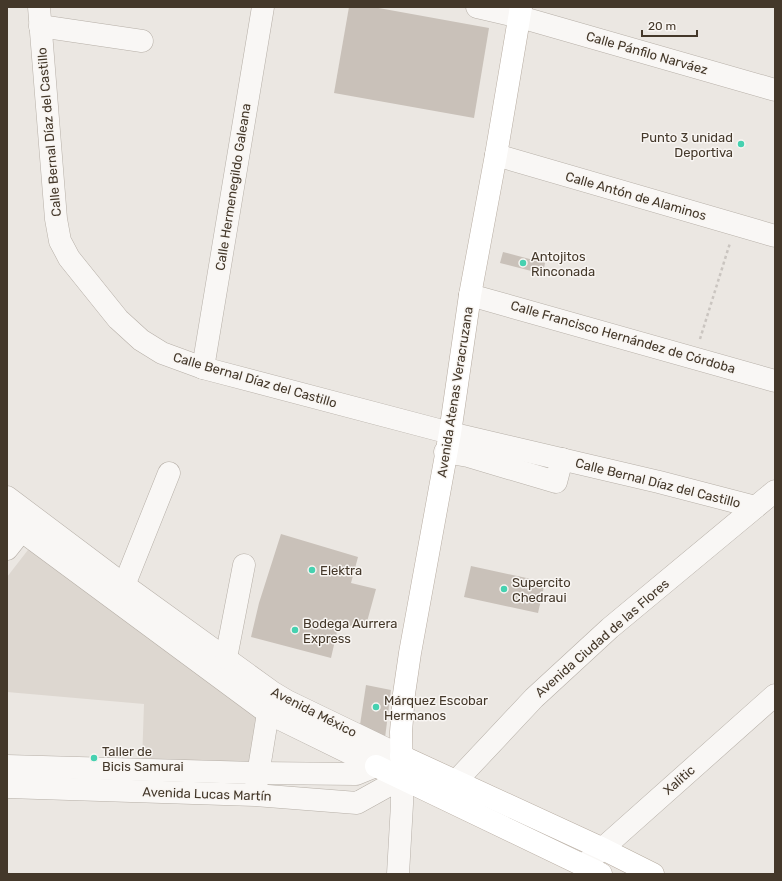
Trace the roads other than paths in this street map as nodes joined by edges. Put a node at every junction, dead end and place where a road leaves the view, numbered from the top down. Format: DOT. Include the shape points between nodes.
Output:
graph roads {
  1 [pos="263,7"];
  2 [pos="477,7"];
  3 [pos="521,12"];
  4 [pos="39,16"];
  5 [pos="142,41"];
  6 [pos="775,90"];
  7 [pos="496,156"];
  8 [pos="775,236"];
  9 [pos="470,295"];
  10 [pos="203,368"];
  11 [pos="775,380"];
  12 [pos="447,442"];
  13 [pos="169,474"];
  14 [pos="775,491"];
  15 [pos="7,497"];
  16 [pos="755,507"];
  17 [pos="21,523"];
  18 [pos="7,549"];
  19 [pos="244,566"];
  20 [pos="120,594"];
  21 [pos="226,658"];
  22 [pos="775,695"];
  23 [pos="268,713"];
  24 [pos="401,756"];
  25 [pos="7,766"];
  26 [pos="376,766"];
  27 [pos="258,773"];
  28 [pos="402,778"];
  29 [pos="454,782"];
  30 [pos="7,787"];
  31 [pos="255,795"];
  32 [pos="440,798"];
  33 [pos="602,848"];
  34 [pos="592,869"];
  35 [pos="398,874"];
  36 [pos="653,874"];
  1 -- 10 [label="street, Calle Hermenegildo Galeana"];
  2 -- 3 [label="street, Calle Pánfilo Narváez"];
  3 -- 6 [label="street, Calle Pánfilo Narváez"];
  3 -- 7 [label="main road, Avenida Atenas Veracruzana"];
  4 -- 5 [label="street"];
  4 -- 10 [label="street, Calle Bernal Díaz del Castillo" via="60,242 69,258 118,319 141,340 162,353"];
  7 -- 8 [label="street, Calle Antón de Alaminos"];
  7 -- 9 [label="main road, Avenida Atenas Veracruzana"];
  9 -- 11 [label="street, Calle Francisco Hernández de Córdoba"];
  9 -- 12 [label="main road, Avenida Atenas Veracruzana"];
  10 -- 12 [label="street, Calle Bernal Díaz del Castillo"];
  12 -- 16 [label="street, Calle Bernal Díaz del Castillo" via="468,456 556,482 562,459"];
  12 -- 24 [label="main road, Avenida Atenas Veracruzana" via="410,653 404,694"];
  13 -- 20 [label="street"];
  14 -- 16 [label="street, Avenida Ciudad de las Flores"];
  15 -- 17 [label="street, Avenida México"];
  16 -- 29 [label="street, Avenida Ciudad de las Flores" via="610,628 534,698"];
  17 -- 18 [label="street"];
  17 -- 20 [label="street, Avenida México"];
  19 -- 21 [label="street"];
  20 -- 21 [label="street, Avenida México"];
  20 -- 23 [label="street, Avenida México"];
  21 -- 24 [label="street, Avenida México" via="287,702"];
  22 -- 33 [label="street, Xalitic"];
  23 -- 26 [label="street, Avenida México"];
  23 -- 27 [label="street"];
  24 -- 26 [label="street, Avenida Lucas Martín"];
  24 -- 28 [label="main road, Avenida Atenas Veracruzana"];
  24 -- 29 [label="main road, Avenida México"];
  25 -- 27 [label="street, Avenida Lucas Martín"];
  26 -- 27 [label="street, Avenida Lucas Martín" via="356,774"];
  26 -- 28 [label="main road, Avenida México"];
  27 -- 31 [label="street"];
  28 -- 31 [label="street, Avenida Lucas Martín" via="357,803"];
  28 -- 32 [label="main road, Avenida México"];
  28 -- 35 [label="street"];
  29 -- 32 [label="street, Avenida Ciudad de las Flores"];
  29 -- 33 [label="main road, Avenida México"];
  30 -- 31 [label="street, Avenida Lucas Martín"];
  32 -- 34 [label="main road, Avenida México"];
  33 -- 34 [label="street, Xalitic"];
  33 -- 36 [label="main road, Avenida México"];
}
